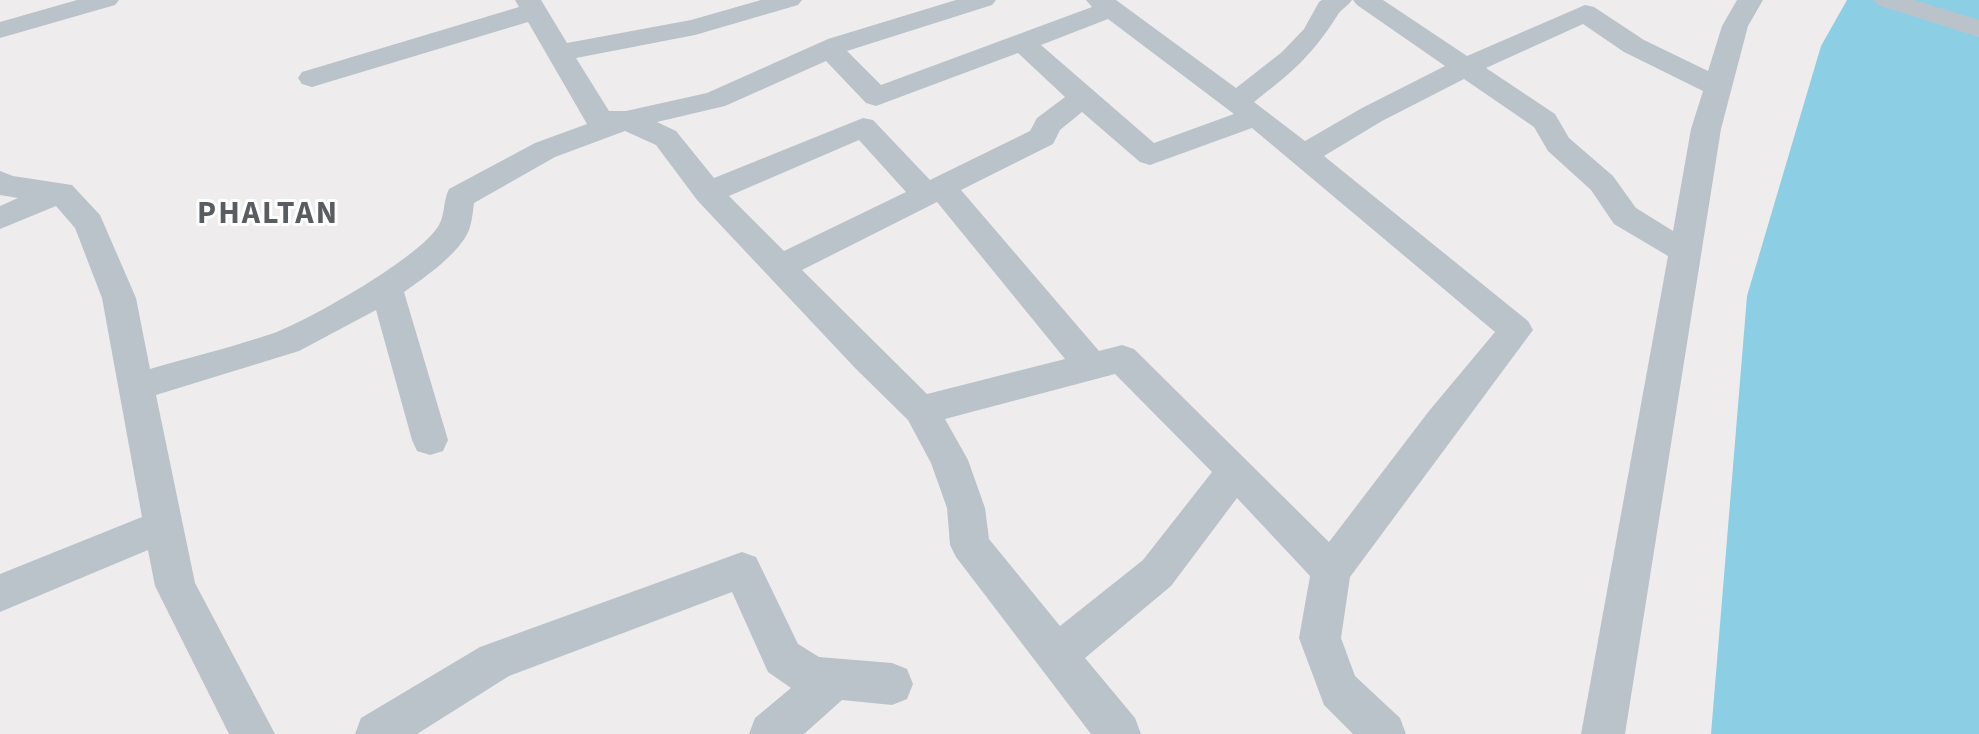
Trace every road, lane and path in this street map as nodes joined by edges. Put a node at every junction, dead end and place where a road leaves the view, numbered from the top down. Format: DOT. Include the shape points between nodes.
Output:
graph roads {
  1 [pos="106,0"];
  2 [pos="789,0"];
  3 [pos="1339,0"];
  4 [pos="1366,0"];
  5 [pos="1750,0"];
  6 [pos="1887,0"];
  7 [pos="976,1"];
  8 [pos="1105,4"];
  9 [pos="532,6"];
  10 [pos="1578,6"];
  11 [pos="1979,29"];
  12 [pos="0,30"];
  13 [pos="1023,42"];
  14 [pos="829,49"];
  15 [pos="559,53"];
  16 [pos="1464,66"];
  17 [pos="312,78"];
  18 [pos="1718,87"];
  19 [pos="1083,98"];
  20 [pos="1245,109"];
  21 [pos="626,120"];
  22 [pos="1304,155"];
  23 [pos="0,181"];
  24 [pos="934,190"];
  25 [pos="61,192"];
  26 [pos="708,193"];
  27 [pos="0,218"];
  28 [pos="1685,250"];
  29 [pos="780,267"];
  30 [pos="386,287"];
  31 [pos="1092,367"];
  32 [pos="136,387"];
  33 [pos="921,410"];
  34 [pos="430,440"];
  35 [pos="1235,471"];
  36 [pos="163,526"];
  37 [pos="1331,571"];
  38 [pos="0,593"];
  39 [pos="1057,655"];
  40 [pos="834,679"];
  41 [pos="892,684"];
  42 [pos="253,734"];
  43 [pos="377,734"];
  44 [pos="771,734"];
  45 [pos="1119,734"];
  46 [pos="1384,734"];
  47 [pos="1603,734"];
  1 -- 12 [label="street"];
  2 -- 15 [label="street" via="695,27"];
  3 -- 20 [label="street"];
  4 -- 16 [label="street"];
  5 -- 18 [label="street" via="1735,26"];
  6 -- 11 [label="street"];
  7 -- 14 [label="street"];
  8 -- 13 [label="street"];
  8 -- 20 [label="street"];
  9 -- 15 [label="street"];
  9 -- 17 [label="street"];
  10 -- 16 [label="street"];
  10 -- 18 [label="street" via="1634,46"];
  13 -- 14 [label="street" via="876,97"];
  13 -- 19 [label="street"];
  14 -- 21 [label="street" via="715,100"];
  15 -- 21 [label="street" via="600,121"];
  16 -- 22 [label="street"];
  16 -- 28 [label="street" via="1545,121 1558,144 1602,183 1625,216"];
  18 -- 28 [label="street"];
  19 -- 20 [label="street" via="1150,155"];
  19 -- 24 [label="street" via="1047,125 1043,137"];
  20 -- 22 [label="street"];
  21 -- 26 [label="street" via="666,138"];
  21 -- 30 [label="street" via="545,150 460,197 454,229 419,265"];
  22 -- 37 [label="street" via="1516,330"];
  23 -- 25 [label="street" via="4,186"];
  24 -- 26 [label="street" via="863,127"];
  24 -- 29 [label="street"];
  24 -- 31 [label="street"];
  25 -- 27 [label="street"];
  25 -- 32 [label="street" via="89,223 119,298"];
  26 -- 29 [label="street"];
  28 -- 47 [label="street"];
  29 -- 33 [label="street"];
  30 -- 32 [label="street" via="287,342"];
  30 -- 34 [label="street"];
  31 -- 33 [label="street"];
  31 -- 35 [label="street" via="1122,359"];
  32 -- 36 [label="street"];
  33 -- 39 [label="street" via="958,484 970,545"];
  35 -- 37 [label="street"];
  35 -- 39 [label="street" via="1157,573"];
  36 -- 38 [label="street"];
  36 -- 42 [label="street" via="175,586"];
  37 -- 46 [label="street" via="1320,638 1339,690"];
  39 -- 45 [label="street"];
  40 -- 41 [label="street"];
  40 -- 43 [label="street" via="811,677 783,658 742,570 495,661"];
  40 -- 44 [label="street"];
}
